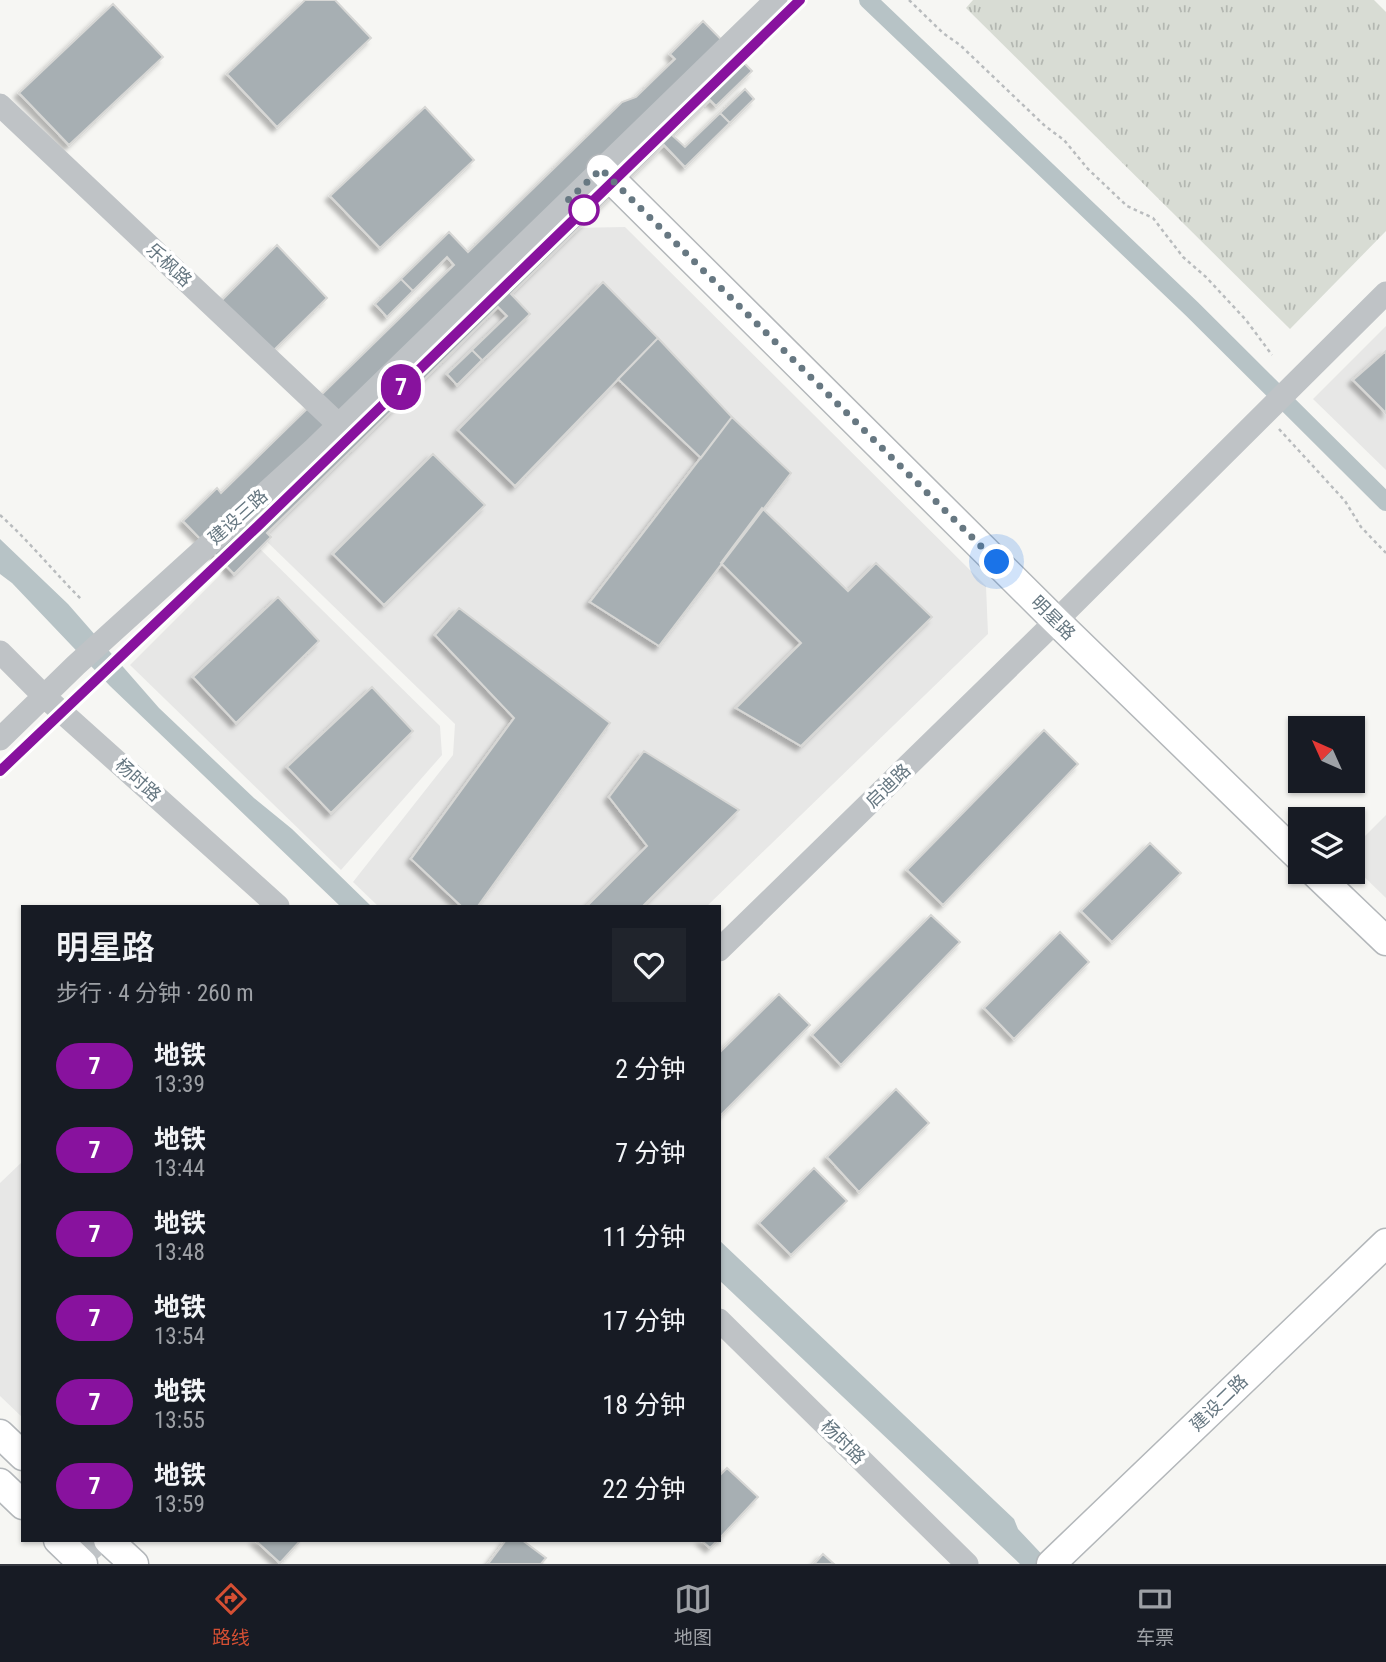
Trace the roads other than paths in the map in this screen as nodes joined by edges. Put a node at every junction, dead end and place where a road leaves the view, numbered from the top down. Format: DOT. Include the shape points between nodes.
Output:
graph roads {
  1 [pos="776,0"];
  2 [pos="0,104"];
  3 [pos="601,169"];
  4 [pos="1386,293"];
  5 [pos="339,425"];
  6 [pos="1056,621"];
  7 [pos="0,653"];
  8 [pos="45,697"];
  9 [pos="0,740"];
  10 [pos="1288,846"];
  11 [pos="1327,884"];
  12 [pos="277,905"];
  13 [pos="1386,941"];
  14 [pos="721,948"];
  15 [pos="1386,1243"];
  16 [pos="721,1322"];
  17 [pos="0,1434"];
  18 [pos="21,1454"];
  19 [pos="0,1483"];
  20 [pos="21,1503"];
  21 [pos="60,1542"];
  22 [pos="98,1542"];
  23 [pos="110,1542"];
  24 [pos="1054,1562"];
  25 [pos="78,1563"];
  26 [pos="134,1564"];
  27 [pos="967,1564"];
  1 -- 3 [label="street, 建设三路"];
  2 -- 5 [label="street, 乐枫路"];
  3 -- 5 [label="street, 建设三路"];
  3 -- 6 [label="main road, 明星路"];
  4 -- 6 [label="street, 启迪路" via="1296,383 1269,424"];
  5 -- 8 [label="street, 建设三路"];
  6 -- 10 [label="main road, 明星路"];
  6 -- 14 [label="street, 启迪路"];
  7 -- 8 [label="street, 杨时路"];
  8 -- 9 [label="street, 建设三路"];
  8 -- 12 [label="street, 杨时路"];
  11 -- 13 [label="main road"];
  15 -- 24 [label="main road, 建设二路"];
  16 -- 27 [label="street, 杨时路"];
  17 -- 18 [label="main road"];
  19 -- 20 [label="main road"];
  21 -- 25 [label="main road"];
  22 -- 25 [label="street"];
  23 -- 26 [label="main road"];
}
